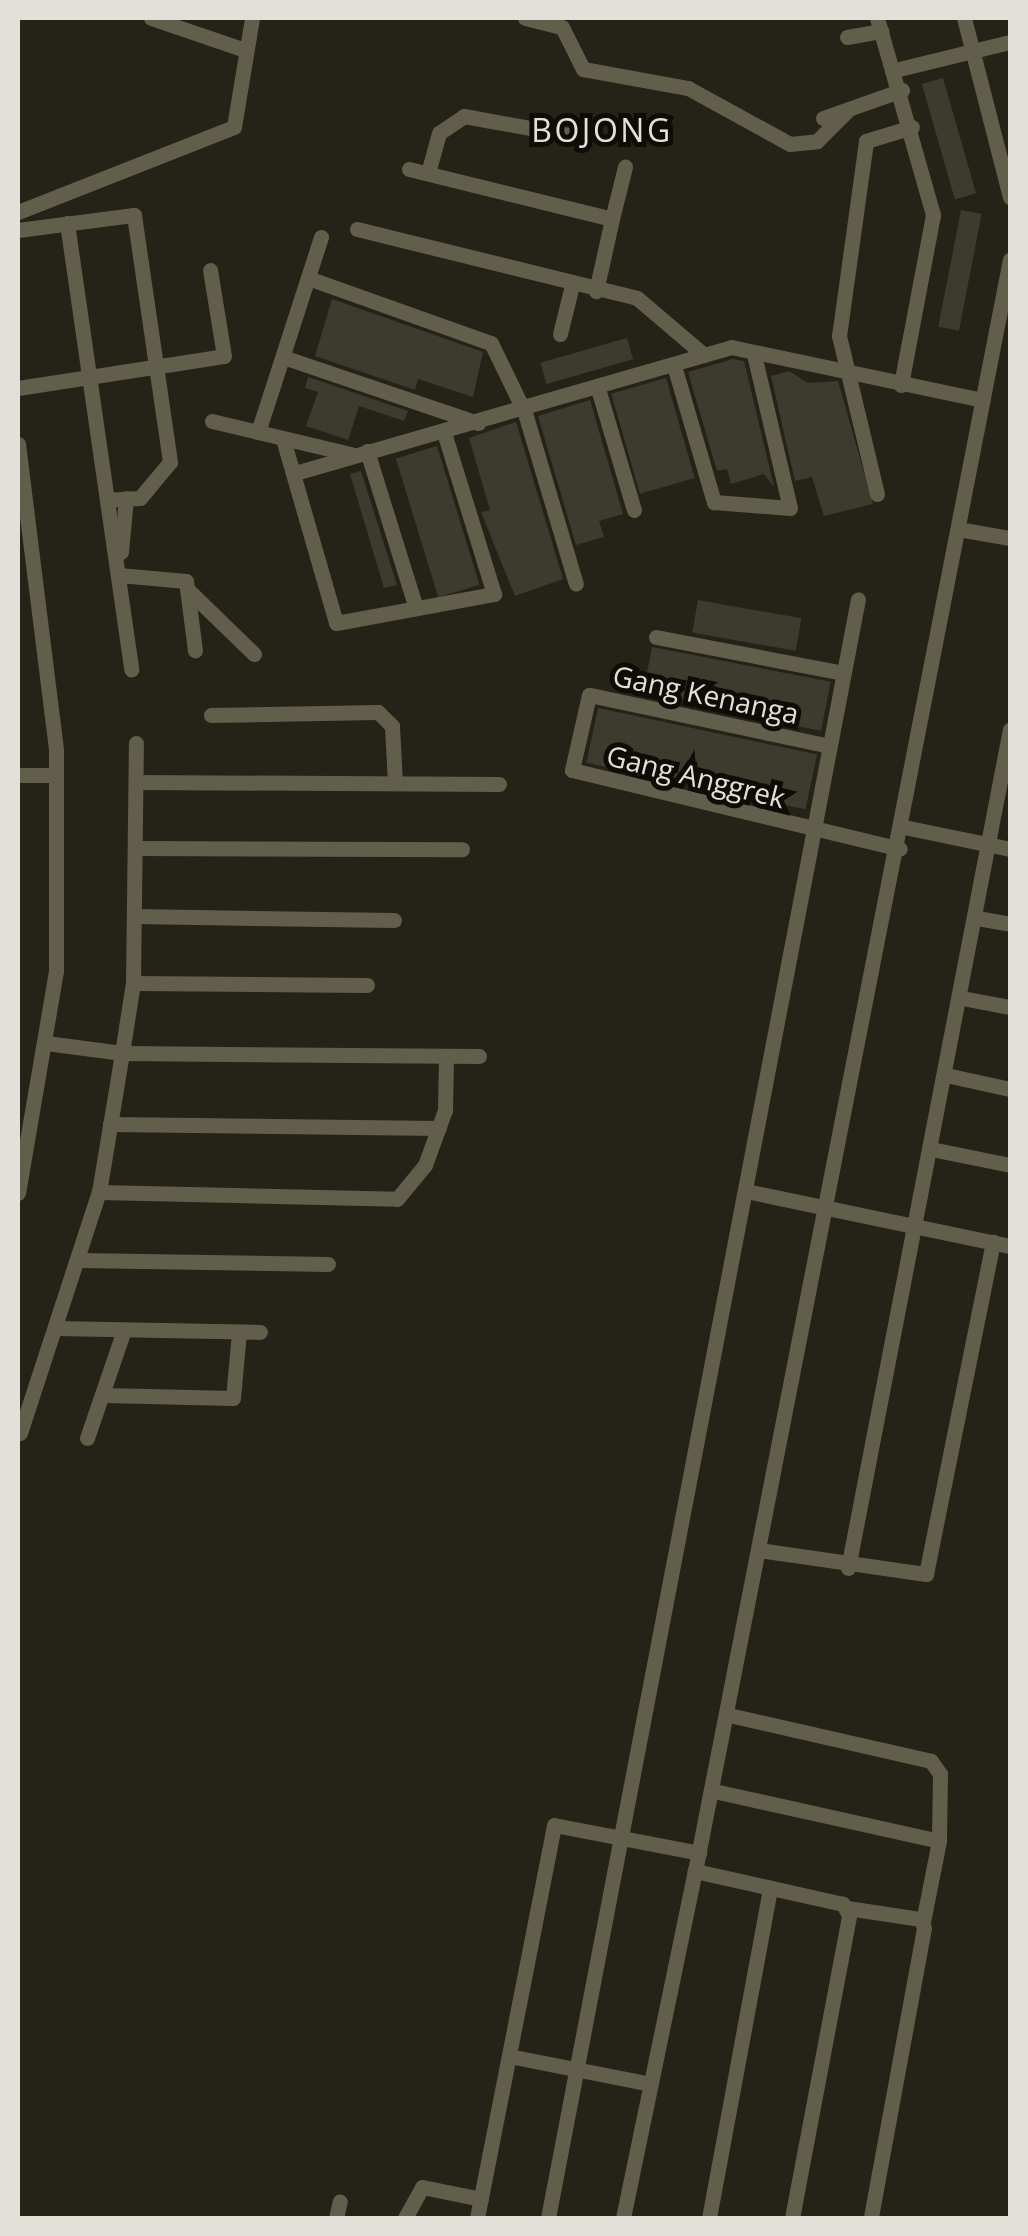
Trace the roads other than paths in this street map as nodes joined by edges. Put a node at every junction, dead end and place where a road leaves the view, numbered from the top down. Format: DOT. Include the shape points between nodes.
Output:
graph roads {
  1 [pos="151,18"];
  2 [pos="252,18"];
  3 [pos="525,18"];
  4 [pos="964,18"];
  5 [pos="879,24"];
  6 [pos="198,25"];
  7 [pos="846,37"];
  8 [pos="1010,42"];
  9 [pos="245,50"];
  10 [pos="976,54"];
  11 [pos="896,70"];
  12 [pos="902,90"];
  13 [pos="849,109"];
  14 [pos="823,118"];
  15 [pos="912,127"];
  16 [pos="569,135"];
  17 [pos="410,168"];
  18 [pos="625,168"];
  19 [pos="428,173"];
  20 [pos="1010,198"];
  21 [pos="18,212"];
  22 [pos="612,219"];
  23 [pos="68,223"];
  24 [pos="357,229"];
  25 [pos="18,230"];
  26 [pos="322,237"];
  27 [pos="1010,260"];
  28 [pos="210,270"];
  29 [pos="308,278"];
  30 [pos="572,285"];
  31 [pos="596,291"];
  32 [pos="560,334"];
  33 [pos="704,355"];
  34 [pos="754,355"];
  35 [pos="283,357"];
  36 [pos="156,367"];
  37 [pos="674,369"];
  38 [pos="846,374"];
  39 [pos="89,377"];
  40 [pos="901,385"];
  41 [pos="18,388"];
  42 [pos="599,392"];
  43 [pos="982,400"];
  44 [pos="525,413"];
  45 [pos="212,421"];
  46 [pos="482,424"];
  47 [pos="258,432"];
  48 [pos="444,432"];
  49 [pos="284,439"];
  50 [pos="18,444"];
  51 [pos="360,453"];
  52 [pos="295,473"];
  53 [pos="877,494"];
  54 [pos="126,498"];
  55 [pos="107,500"];
  56 [pos="634,510"];
  57 [pos="958,528"];
  58 [pos="25,533"];
  59 [pos="1010,538"];
  60 [pos="118,581"];
  61 [pos="576,584"];
  62 [pos="188,590"];
  63 [pos="858,599"];
  64 [pos="414,602"];
  65 [pos="656,637"];
  66 [pos="195,650"];
  67 [pos="254,654"];
  68 [pos="131,669"];
  69 [pos="838,672"];
  70 [pos="211,716"];
  71 [pos="1010,730"];
  72 [pos="136,743"];
  73 [pos="825,744"];
  74 [pos="572,765"];
  75 [pos="1006,770"];
  76 [pos="56,775"];
  77 [pos="18,776"];
  78 [pos="136,782"];
  79 [pos="395,783"];
  80 [pos="499,784"];
  81 [pos="904,827"];
  82 [pos="814,830"];
  83 [pos="990,846"];
  84 [pos="135,848"];
  85 [pos="462,849"];
  86 [pos="1010,849"];
  87 [pos="900,850"];
  88 [pos="134,916"];
  89 [pos="977,918"];
  90 [pos="394,920"];
  91 [pos="1010,924"];
  92 [pos="133,982"];
  93 [pos="367,984"];
  94 [pos="962,998"];
  95 [pos="1010,1006"];
  96 [pos="46,1043"];
  97 [pos="122,1053"];
  98 [pos="446,1056"];
  99 [pos="479,1056"];
  100 [pos="946,1075"];
  101 [pos="1010,1089"];
  102 [pos="18,1100"];
  103 [pos="36,1103"];
  104 [pos="110,1124"];
  105 [pos="439,1128"];
  106 [pos="931,1149"];
  107 [pos="1010,1165"];
  108 [pos="746,1191"];
  109 [pos="98,1192"];
  110 [pos="18,1193"];
  111 [pos="830,1208"];
  112 [pos="915,1225"];
  113 [pos="993,1242"];
  114 [pos="1010,1246"];
  115 [pos="78,1260"];
  116 [pos="328,1264"];
  117 [pos="62,1329"];
  118 [pos="124,1330"];
  119 [pos="240,1332"];
  120 [pos="260,1332"];
  121 [pos="113,1350"];
  122 [pos="104,1395"];
  123 [pos="20,1433"];
  124 [pos="87,1438"];
  125 [pos="759,1550"];
  126 [pos="848,1568"];
  127 [pos="729,1716"];
  128 [pos="714,1790"];
  129 [pos="622,1838"];
  130 [pos="939,1841"];
  131 [pos="699,1853"];
  132 [pos="695,1871"];
  133 [pos="770,1888"];
  134 [pos="847,1908"];
  135 [pos="924,1922"];
  136 [pos="509,2056"];
  137 [pos="577,2070"];
  138 [pos="650,2084"];
  139 [pos="481,2198"];
  140 [pos="340,2200"];
  141 [pos="336,2218"];
  142 [pos="405,2218"];
  143 [pos="477,2218"];
  144 [pos="548,2218"];
  145 [pos="622,2218"];
  146 [pos="709,2218"];
  147 [pos="792,2218"];
  148 [pos="871,2218"];
  1 -- 6 [label="street"];
  2 -- 9 [label="street"];
  3 -- 13 [label="street" via="562,26 582,69 688,88 790,144 817,141"];
  4 -- 10 [label="street"];
  5 -- 7 [label="street"];
  5 -- 11 [label="street"];
  6 -- 9 [label="street"];
  8 -- 10 [label="street"];
  9 -- 21 [label="street" via="234,127"];
  10 -- 11 [label="street"];
  10 -- 20 [label="street"];
  11 -- 12 [label="street"];
  12 -- 13 [label="street"];
  12 -- 15 [label="street"];
  13 -- 14 [label="street"];
  15 -- 38 [label="street" via="866,141 839,336"];
  15 -- 40 [label="street" via="933,216"];
  16 -- 19 [label="street" via="464,116 439,133"];
  17 -- 19 [label="street"];
  18 -- 22 [label="street"];
  19 -- 22 [label="street"];
  22 -- 31 [label="street"];
  23 -- 25 [label="street"];
  23 -- 36 [label="street" via="134,214"];
  23 -- 39 [label="street"];
  24 -- 30 [label="street"];
  26 -- 29 [label="street"];
  27 -- 43 [label="street"];
  28 -- 36 [label="street" via="224,356"];
  29 -- 35 [label="street"];
  29 -- 44 [label="street" via="491,343"];
  30 -- 31 [label="street"];
  30 -- 32 [label="street"];
  31 -- 33 [label="street" via="637,298"];
  33 -- 34 [label="street" via="731,347"];
  33 -- 37 [label="street"];
  34 -- 37 [label="street" via="790,508 714,502"];
  34 -- 38 [label="street"];
  35 -- 46 [label="street"];
  35 -- 47 [label="street"];
  36 -- 39 [label="street"];
  36 -- 54 [label="street" via="170,462 140,498"];
  37 -- 42 [label="street"];
  38 -- 40 [label="street"];
  38 -- 53 [label="street"];
  39 -- 41 [label="street"];
  39 -- 55 [label="street"];
  40 -- 43 [label="street"];
  42 -- 44 [label="street"];
  42 -- 56 [label="street"];
  43 -- 57 [label="street"];
  44 -- 46 [label="street"];
  44 -- 61 [label="street"];
  45 -- 47 [label="street"];
  46 -- 48 [label="street"];
  47 -- 49 [label="street"];
  48 -- 51 [label="street"];
  48 -- 64 [label="street" via="494,594"];
  49 -- 51 [label="street"];
  49 -- 52 [label="street"];
  50 -- 58 [label="street"];
  51 -- 52 [label="street"];
  51 -- 64 [label="street"];
  52 -- 64 [label="street" via="336,623"];
  54 -- 55 [label="street"];
  54 -- 60 [label="street"];
  55 -- 60 [label="street"];
  57 -- 59 [label="street"];
  57 -- 81 [label="street"];
  58 -- 76 [label="street"];
  60 -- 62 [label="street" via="178,574"];
  60 -- 68 [label="street"];
  62 -- 66 [label="street"];
  62 -- 67 [label="street"];
  63 -- 69 [label="street"];
  65 -- 69 [label="street"];
  69 -- 73 [label="street"];
  70 -- 79 [label="street" via="378,712 392,726"];
  71 -- 75 [label="street"];
  72 -- 78 [label="street"];
  73 -- 74 [label="street, Gang Kenanga" via="590,695"];
  73 -- 82 [label="street"];
  74 -- 82 [label="street, Gang Anggrek"];
  75 -- 83 [label="street"];
  76 -- 77 [label="street"];
  76 -- 96 [label="street" via="56,970"];
  78 -- 79 [label="street"];
  78 -- 84 [label="street"];
  79 -- 80 [label="street"];
  81 -- 83 [label="street"];
  81 -- 87 [label="street"];
  82 -- 87 [label="street, Gang Anggrek"];
  82 -- 108 [label="street"];
  83 -- 86 [label="street"];
  83 -- 89 [label="street"];
  84 -- 85 [label="street"];
  84 -- 88 [label="street"];
  87 -- 111 [label="street"];
  88 -- 90 [label="street"];
  88 -- 92 [label="street"];
  89 -- 91 [label="street"];
  89 -- 94 [label="street"];
  92 -- 93 [label="street"];
  92 -- 97 [label="street"];
  94 -- 95 [label="street"];
  94 -- 100 [label="street"];
  96 -- 97 [label="street"];
  96 -- 103 [label="street"];
  97 -- 98 [label="street"];
  97 -- 104 [label="street"];
  98 -- 99 [label="street"];
  98 -- 105 [label="street"];
  100 -- 101 [label="street"];
  100 -- 106 [label="street"];
  102 -- 103 [label="street"];
  103 -- 110 [label="street"];
  104 -- 105 [label="street"];
  104 -- 109 [label="street"];
  105 -- 109 [label="street" via="397,1198"];
  106 -- 107 [label="street"];
  106 -- 112 [label="street"];
  108 -- 111 [label="street"];
  108 -- 129 [label="street"];
  109 -- 115 [label="street"];
  111 -- 112 [label="street"];
  111 -- 125 [label="street"];
  112 -- 113 [label="street"];
  112 -- 126 [label="street"];
  113 -- 114 [label="street"];
  113 -- 126 [label="street" via="930,1566 911,1578"];
  115 -- 116 [label="street"];
  115 -- 117 [label="street"];
  117 -- 118 [label="street"];
  117 -- 121 [label="street"];
  117 -- 123 [label="street"];
  118 -- 119 [label="street"];
  118 -- 121 [label="street"];
  119 -- 120 [label="street"];
  119 -- 122 [label="street" via="232,1398"];
  121 -- 122 [label="street"];
  122 -- 124 [label="street"];
  125 -- 126 [label="street"];
  125 -- 127 [label="street"];
  127 -- 128 [label="street"];
  127 -- 130 [label="street" via="931,1761 940,1774"];
  128 -- 130 [label="street"];
  128 -- 131 [label="street"];
  129 -- 131 [label="street"];
  129 -- 136 [label="street" via="554,1825"];
  129 -- 137 [label="street"];
  130 -- 135 [label="street"];
  131 -- 132 [label="street"];
  132 -- 133 [label="street"];
  132 -- 138 [label="street"];
  133 -- 134 [label="street"];
  133 -- 146 [label="street"];
  134 -- 135 [label="street"];
  134 -- 147 [label="street"];
  135 -- 148 [label="street"];
  136 -- 137 [label="street"];
  136 -- 139 [label="street"];
  137 -- 138 [label="street"];
  137 -- 144 [label="street"];
  138 -- 145 [label="street"];
  139 -- 142 [label="street" via="422,2187"];
  139 -- 143 [label="street"];
  140 -- 141 [label="street"];
}
